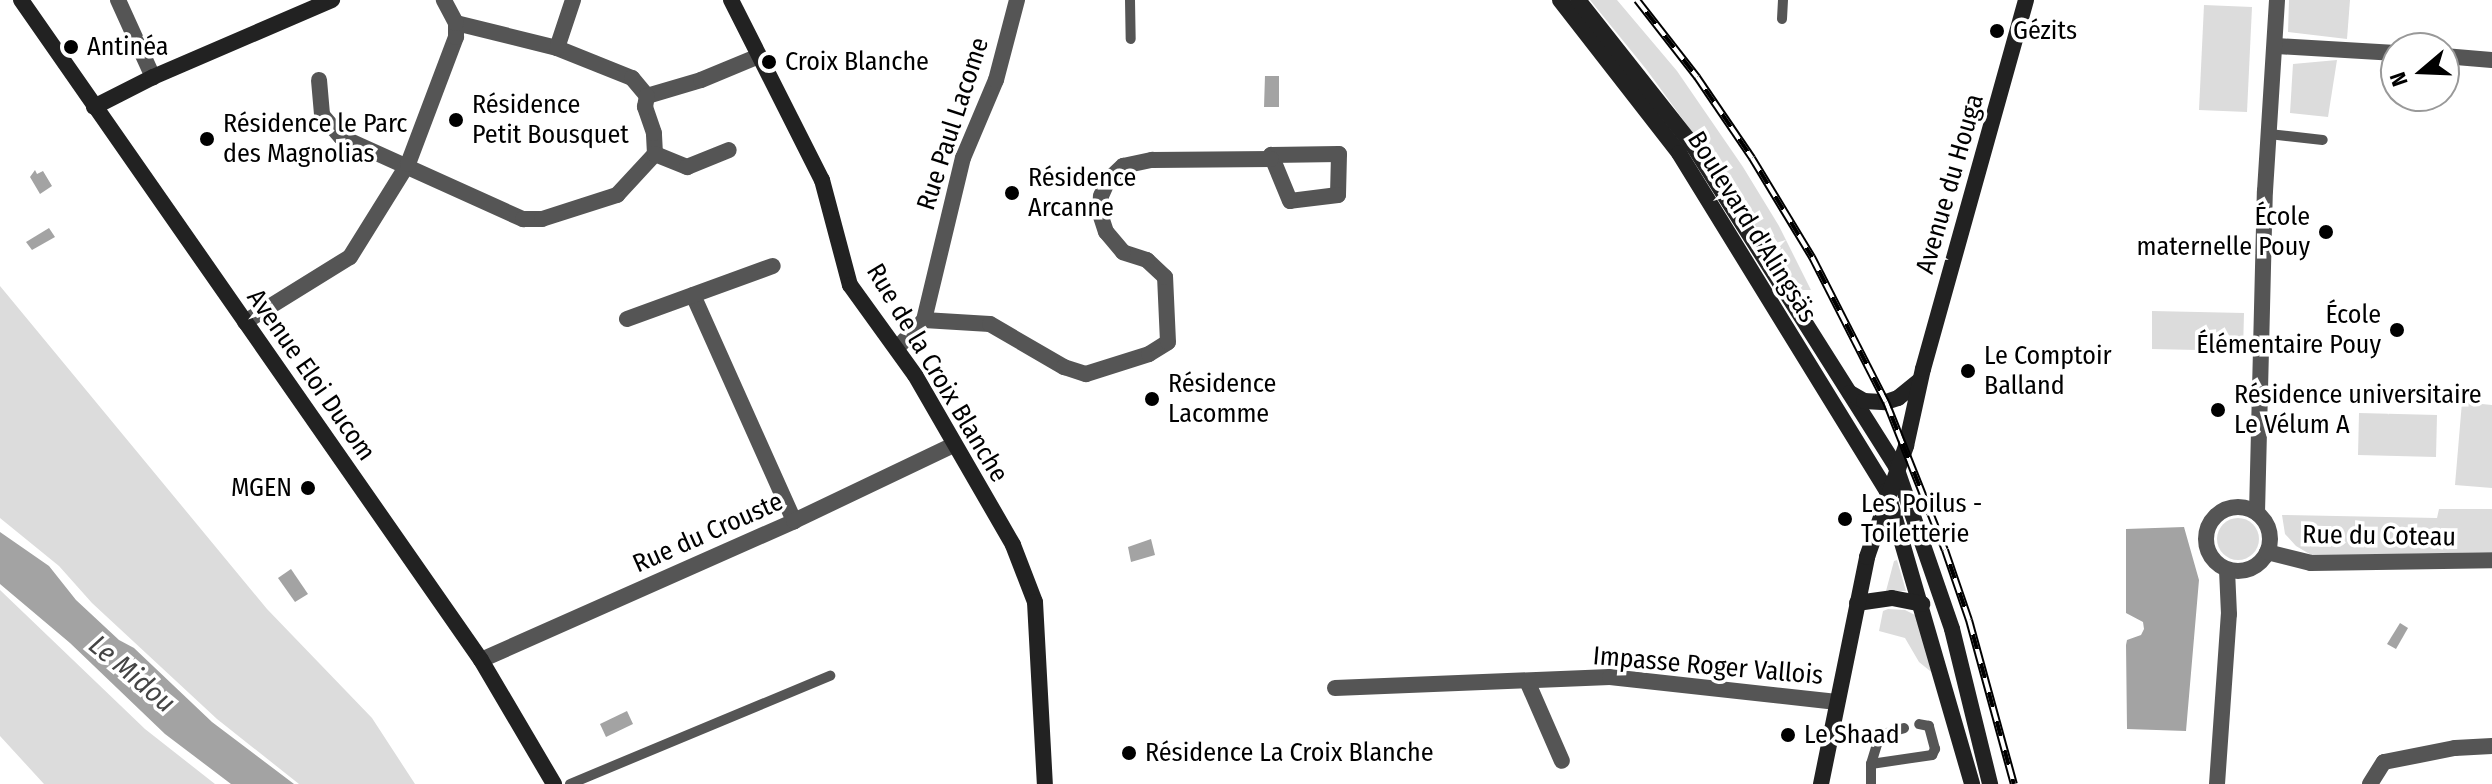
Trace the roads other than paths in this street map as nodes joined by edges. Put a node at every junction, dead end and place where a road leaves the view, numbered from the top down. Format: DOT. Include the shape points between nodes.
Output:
graph roads {
  1 [pos="21,0"];
  2 [pos="118,0"];
  3 [pos="332,0"];
  4 [pos="444,0"];
  5 [pos="573,0"];
  6 [pos="731,0"];
  7 [pos="1017,0"];
  8 [pos="1130,0"];
  9 [pos="1560,0"];
  10 [pos="1578,0"];
  11 [pos="1783,0"];
  12 [pos="2026,0"];
  13 [pos="2277,0"];
  14 [pos="1782,19"];
  15 [pos="456,23"];
  16 [pos="1131,39"];
  17 [pos="2277,46"];
  18 [pos="557,48"];
  19 [pos="2380,52"];
  20 [pos="759,56"];
  21 [pos="2460,57"];
  22 [pos="2492,60"];
  23 [pos="153,77"];
  24 [pos="319,80"];
  25 [pos="647,96"];
  26 [pos="94,107"];
  27 [pos="2269,134"];
  28 [pos="2323,140"];
  29 [pos="729,150"];
  30 [pos="655,154"];
  31 [pos="1271,159"];
  32 [pos="408,164"];
  33 [pos="773,266"];
  34 [pos="693,295"];
  35 [pos="627,319"];
  36 [pos="924,320"];
  37 [pos="245,322"];
  38 [pos="897,348"];
  39 [pos="1919,381"];
  40 [pos="1849,393"];
  41 [pos="953,445"];
  42 [pos="1896,467"];
  43 [pos="2257,479"];
  44 [pos="1887,491"];
  45 [pos="2228,508"];
  46 [pos="2257,513"];
  47 [pos="794,521"];
  48 [pos="2267,552"];
  49 [pos="2492,560"];
  50 [pos="2250,569"];
  51 [pos="2227,570"];
  52 [pos="1857,603"];
  53 [pos="1922,604"];
  54 [pos="2229,614"];
  55 [pos="481,660"];
  56 [pos="830,676"];
  57 [pos="1527,681"];
  58 [pos="1335,688"];
  59 [pos="1835,702"];
  60 [pos="1919,724"];
  61 [pos="1904,728"];
  62 [pos="2492,746"];
  63 [pos="1562,761"];
  64 [pos="1871,764"];
  65 [pos="1824,782"];
  66 [pos="554,784"];
  67 [pos="570,784"];
  68 [pos="1045,784"];
  69 [pos="1871,784"];
  70 [pos="1972,784"];
  71 [pos="1990,784"];
  72 [pos="2217,784"];
  73 [pos="2370,784"];
  1 -- 26 [label="main road, Avenue Eloi Ducom"];
  2 -- 23 [label="street"];
  3 -- 23 [label="main road"];
  4 -- 15 [label="street"];
  5 -- 18 [label="street"];
  6 -- 20 [label="main road, Rue de la Croix Blanche"];
  7 -- 36 [label="street, Rue Paul Lacome" via="996,80 963,158"];
  8 -- 16 [label="lane"];
  9 -- 44 [label="main road, Boulevard d'Alingsäs" via="1679,153"];
  10 -- 40 [label="main road, Boulevard d'Alingsäs" via="1694,147"];
  11 -- 14 [label="lane"];
  12 -- 39 [label="main road, Avenue du Houga"];
  13 -- 17 [label="street"];
  15 -- 18 [label="street"];
  15 -- 32 [label="street" via="456,37"];
  17 -- 19 [label="street"];
  17 -- 27 [label="street"];
  18 -- 25 [label="street" via="632,78"];
  20 -- 25 [label="street"];
  20 -- 38 [label="main road, Rue de la Croix Blanche" via="822,180 850,285"];
  21 -- 22 [label="street"];
  23 -- 26 [label="main road"];
  24 -- 32 [label="street" via="319,105 330,128"];
  25 -- 30 [label="street"];
  26 -- 37 [label="main road, Avenue Eloi Ducom"];
  27 -- 28 [label="lane"];
  27 -- 43 [label="street"];
  29 -- 30 [label="street" via="687,167"];
  30 -- 32 [label="street" via="617,195 542,219 523,219"];
  31 -- 31 [label="street" via="1290,201 1338,195 1339,154"];
  31 -- 36 [label="street" via="1152,160 1123,166 1108,180 1100,214 1106,232 1123,252 1147,260 1165,277 1168,342 1149,354 1086,374 990,324"];
  32 -- 37 [label="street" via="350,257"];
  33 -- 34 [label="street"];
  34 -- 35 [label="street"];
  34 -- 47 [label="street"];
  36 -- 38 [label="street"];
  37 -- 55 [label="main road, Avenue Eloi Ducom"];
  38 -- 41 [label="main road, Rue de la Croix Blanche"];
  39 -- 40 [label="main road" via="1886,402 1864,401"];
  39 -- 42 [label="main road, Avenue du Houga" via="1906,446"];
  40 -- 42 [label="main road, Boulevard d'Alingsäs"];
  41 -- 47 [label="street, Rue du Crouste"];
  41 -- 68 [label="main road, Rue de la Croix Blanche" via="1013,545 1035,602"];
  42 -- 44 [label="main road, Avenue du Houga"];
  42 -- 71 [label="main road, Boulevard d'Alingsäs" via="1952,629"];
  43 -- 45 [label="street"];
  43 -- 46 [label="street"];
  44 -- 52 [label="main road, Avenue du Houga"];
  44 -- 53 [label="main road, Boulevard d'Alingsäs"];
  45 -- 46 [label="street"];
  45 -- 51 [label="street" via="2207,533 2210,555"];
  46 -- 48 [label="street" via="2269,528"];
  47 -- 55 [label="street, Rue du Crouste"];
  48 -- 49 [label="street, Rue du Coteau" via="2311,563"];
  48 -- 50 [label="street"];
  50 -- 51 [label="street"];
  50 -- 54 [label="street"];
  51 -- 54 [label="street"];
  52 -- 53 [label="main road" via="1892,598"];
  52 -- 59 [label="main road, Avenue du Houga"];
  53 -- 70 [label="main road, Boulevard d'Alingsäs"];
  54 -- 72 [label="street"];
  55 -- 66 [label="main road, Avenue Eloi Ducom"];
  56 -- 67 [label="lane"];
  57 -- 58 [label="street, Impasse Roger Vallois"];
  57 -- 59 [label="street, Impasse Roger Vallois" via="1610,677"];
  57 -- 63 [label="street"];
  59 -- 65 [label="main road, Avenue du Houga"];
  60 -- 64 [label="lane" via="1929,726 1932,755"];
  61 -- 64 [label="lane" via="1880,735"];
  62 -- 73 [label="street" via="2384,762"];
  64 -- 69 [label="lane"];
}
